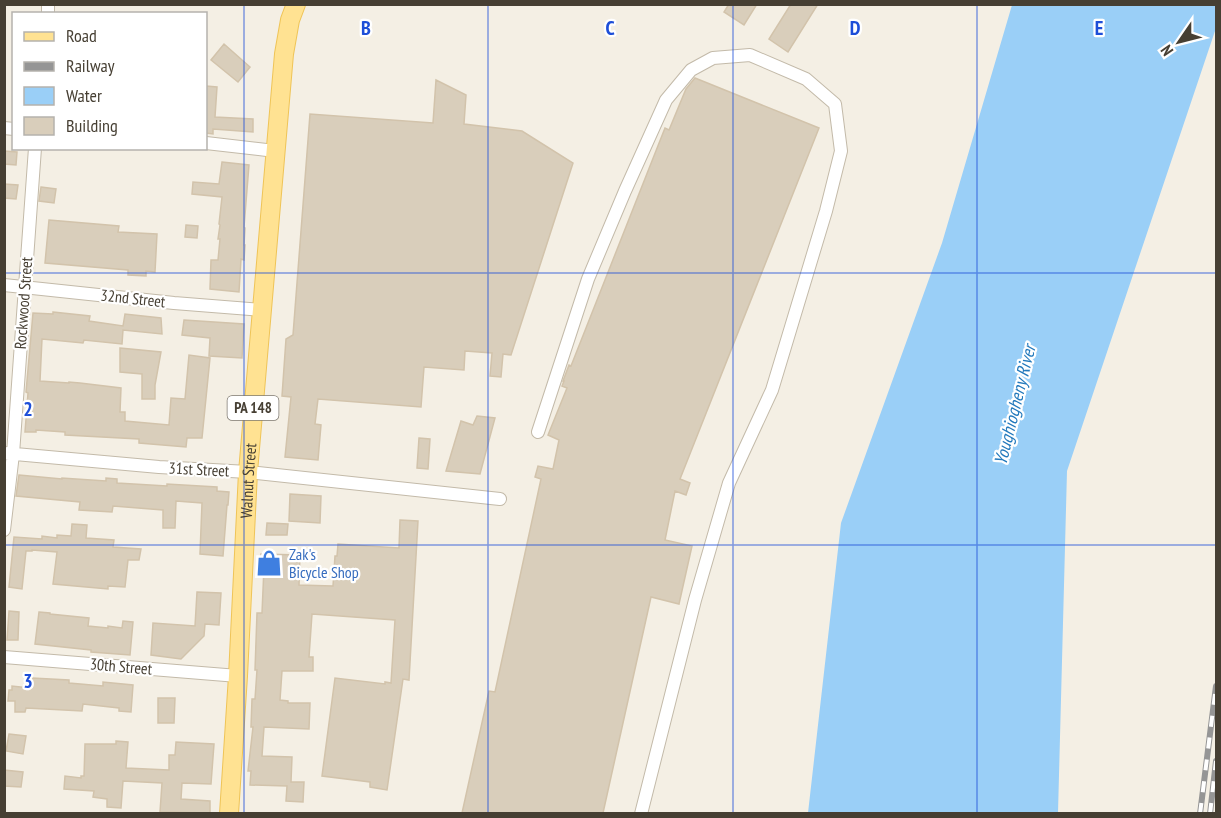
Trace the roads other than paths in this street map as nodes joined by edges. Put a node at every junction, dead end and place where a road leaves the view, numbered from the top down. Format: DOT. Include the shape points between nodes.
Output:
graph roads {
  1 [pos="296,4"];
  2 [pos="207,143"];
  3 [pos="35,150"];
  4 [pos="275,151"];
  5 [pos="4,285"];
  6 [pos="24,287"];
  7 [pos="261,310"];
  8 [pos="538,432"];
  9 [pos="9,454"];
  10 [pos="248,472"];
  11 [pos="500,499"];
  12 [pos="4,530"];
  13 [pos="4,657"];
  14 [pos="238,676"];
  15 [pos="229,813"];
  16 [pos="641,813"];
  1 -- 4 [label="main road, Walnut Street / PA 148" via="284,54"];
  2 -- 4 [label="street"];
  3 -- 6 [label="street, Rockwood Street"];
  4 -- 7 [label="main road, Walnut Street / PA 148"];
  5 -- 6 [label="street, 32nd Street"];
  6 -- 7 [label="street, 32nd Street"];
  6 -- 9 [label="street, Rockwood Street"];
  7 -- 10 [label="main road, Walnut Street / PA 148"];
  8 -- 16 [label="street" via="588,279 666,100 691,70 713,58 750,55 806,79 835,104 841,151 771,390 729,483"];
  9 -- 10 [label="street, 31st Street"];
  9 -- 12 [label="street, Rockwood Street"];
  10 -- 11 [label="street, 31st Street"];
  10 -- 14 [label="main road, Walnut Street / PA 148"];
  13 -- 14 [label="street, 30th Street"];
  14 -- 15 [label="main road, Walnut Street / PA 148"];
}
